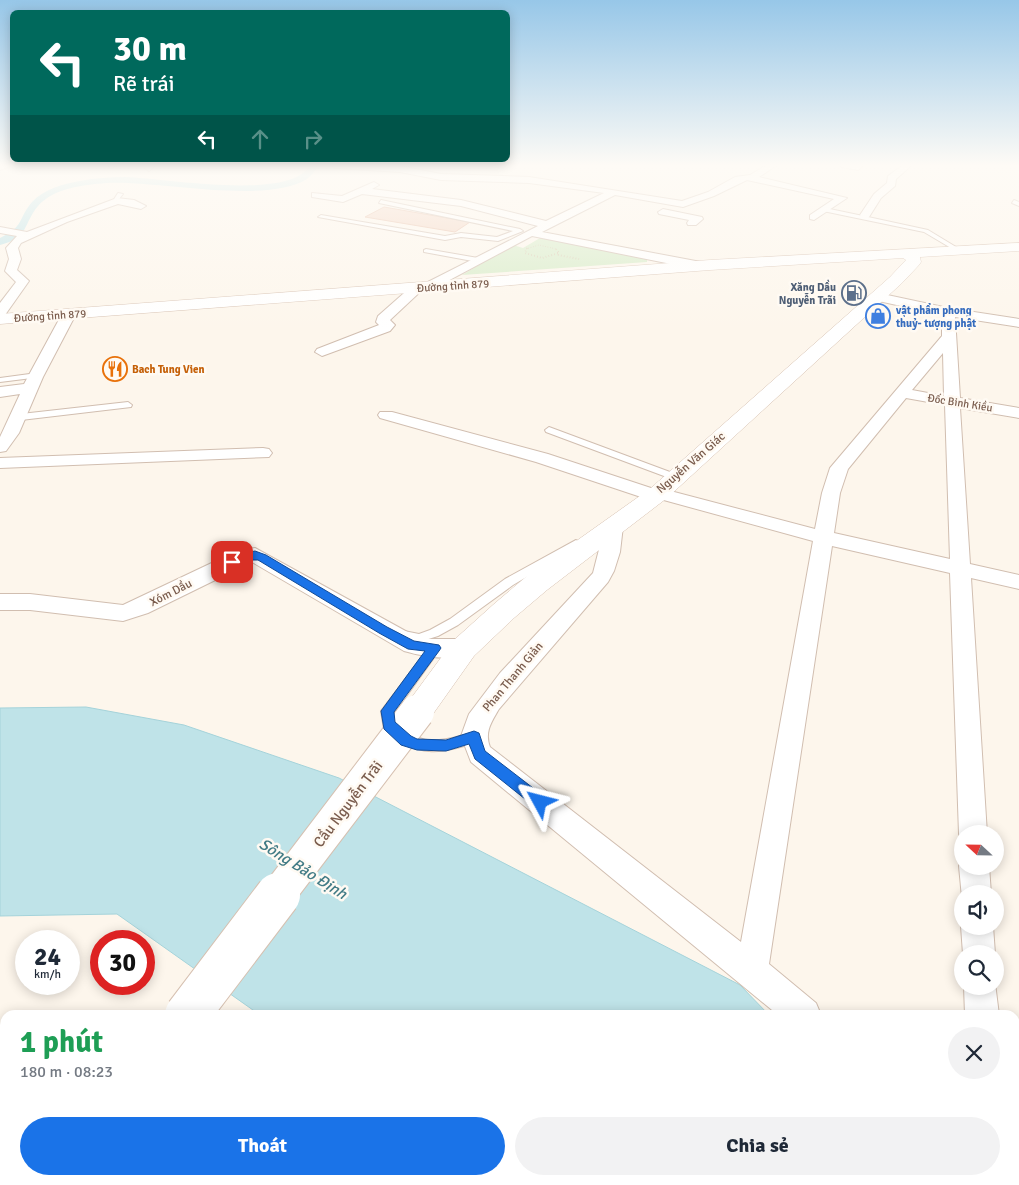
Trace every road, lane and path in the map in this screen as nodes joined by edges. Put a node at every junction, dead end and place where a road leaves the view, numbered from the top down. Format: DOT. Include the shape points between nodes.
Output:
graph roads {
  1 [pos="61,220"];
  2 [pos="315,220"];
  3 [pos="339,220"];
  4 [pos="469,220"];
  5 [pos="533,220"];
  6 [pos="556,220"];
  7 [pos="696,220"];
  8 [pos="880,220"];
  9 [pos="894,220"];
  10 [pos="692,223"];
  11 [pos="890,223"];
  12 [pos="548,224"];
  13 [pos="0,230"];
  14 [pos="402,231"];
  15 [pos="525,232"];
  16 [pos="27,235"];
  17 [pos="1019,247"];
  18 [pos="958,250"];
  19 [pos="426,251"];
  20 [pos="560,251"];
  21 [pos="907,254"];
  22 [pos="478,260"];
  23 [pos="701,266"];
  24 [pos="420,288"];
  25 [pos="878,297"];
  26 [pos="0,312"];
  27 [pos="948,312"];
  28 [pos="69,314"];
  29 [pos="0,319"];
  30 [pos="1019,323"];
  31 [pos="949,337"];
  32 [pos="322,352"];
  33 [pos="0,380"];
  34 [pos="34,382"];
  35 [pos="0,392"];
  36 [pos="902,394"];
  37 [pos="952,402"];
  38 [pos="128,405"];
  39 [pos="1019,413"];
  40 [pos="386,415"];
  41 [pos="21,418"];
  42 [pos="549,430"];
  43 [pos="0,447"];
  44 [pos="263,453"];
  45 [pos="0,462"];
  46 [pos="675,477"];
  47 [pos="656,494"];
  48 [pos="613,526"];
  49 [pos="822,536"];
  50 [pos="959,568"];
  51 [pos="1019,582"];
  52 [pos="0,602"];
  53 [pos="383,630"];
  54 [pos="435,648"];
  55 [pos="464,648"];
  56 [pos="417,712"];
  57 [pos="474,737"];
  58 [pos="973,825"];
  59 [pos="752,971"];
  60 [pos="981,995"];
  61 [pos="191,1010"];
  62 [pos="798,1010"];
  63 [pos="982,1010"];
  1 -- 16 [label="street"];
  2 -- 14 [label="lane" via="382,232"];
  3 -- 14 [label="lane"];
  4 -- 15 [label="lane"];
  5 -- 12 [label="street"];
  6 -- 12 [label="street"];
  7 -- 10 [label="street"];
  8 -- 11 [label="lane"];
  9 -- 11 [label="lane"];
  11 -- 18 [label="lane" via="930,232"];
  12 -- 15 [label="street"];
  13 -- 16 [label="street"];
  14 -- 15 [label="lane" via="445,238 461,235 490,239"];
  15 -- 22 [label="street"];
  15 -- 23 [label="street"];
  16 -- 26 [label="street" via="12,248 15,260 11,271 23,281"];
  17 -- 18 [label="main road, Đường tỉnh 879"];
  18 -- 21 [label="main road, Đường tỉnh 879"];
  19 -- 22 [label="lane"];
  20 -- 20 [label="path" via="540,245 525,250 527,255 542,258"];
  21 -- 23 [label="main road, Đường tỉnh 879"];
  21 -- 25 [label="main road, Nguyễn Văn Giác" via="914,262"];
  22 -- 24 [label="street"];
  23 -- 24 [label="main road, Đường tỉnh 879"];
  24 -- 28 [label="main road, Đường tỉnh 879"];
  24 -- 32 [label="street" via="383,319 388,325 385,328"];
  25 -- 27 [label="street"];
  25 -- 46 [label="main road, Nguyễn Văn Giác"];
  27 -- 30 [label="street"];
  27 -- 31 [label="street"];
  28 -- 29 [label="main road, Đường tỉnh 879"];
  28 -- 34 [label="street"];
  31 -- 36 [label="street"];
  31 -- 37 [label="street"];
  33 -- 34 [label="lane"];
  34 -- 35 [label="street"];
  34 -- 41 [label="street"];
  36 -- 37 [label="street, Đốc Binh Kiều"];
  36 -- 49 [label="street" via="839,468"];
  37 -- 39 [label="street, Đốc Binh Kiều"];
  37 -- 50 [label="street"];
  38 -- 41 [label="lane"];
  40 -- 47 [label="street" via="542,458"];
  41 -- 43 [label="street"];
  42 -- 46 [label="lane"];
  44 -- 45 [label="street"];
  46 -- 47 [label="main road, Nguyễn Văn Giác"];
  47 -- 48 [label="main road, Nguyễn Văn Giác"];
  47 -- 49 [label="street"];
  48 -- 53 [label="lane" via="509,582 434,633 419,638"];
  48 -- 55 [label="main road, Nguyễn Văn Giác" via="537,583"];
  48 -- 57 [label="street, Phan Thanh Giản" via="606,569 486,708 477,722"];
  49 -- 50 [label="street"];
  49 -- 59 [label="street"];
  50 -- 51 [label="street"];
  50 -- 58 [label="street"];
  52 -- 53 [label="street, Xóm Dầu" via="30,602 123,613 140,608 244,556 255,555"];
  53 -- 54 [label="street, Xóm Dầu" via="412,645"];
  54 -- 55 [label="street, Xóm Dầu"];
  54 -- 57 [label="lane" via="388,711 388,725 406,740 417,744 446,745"];
  55 -- 56 [label="main road, Nguyễn Văn Giác"];
  56 -- 61 [label="main road, Cầu Nguyễn Trãi, bridge"];
  57 -- 59 [label="street" via="480,754"];
  59 -- 62 [label="street"];
  60 -- 63 [label="street"];
}
